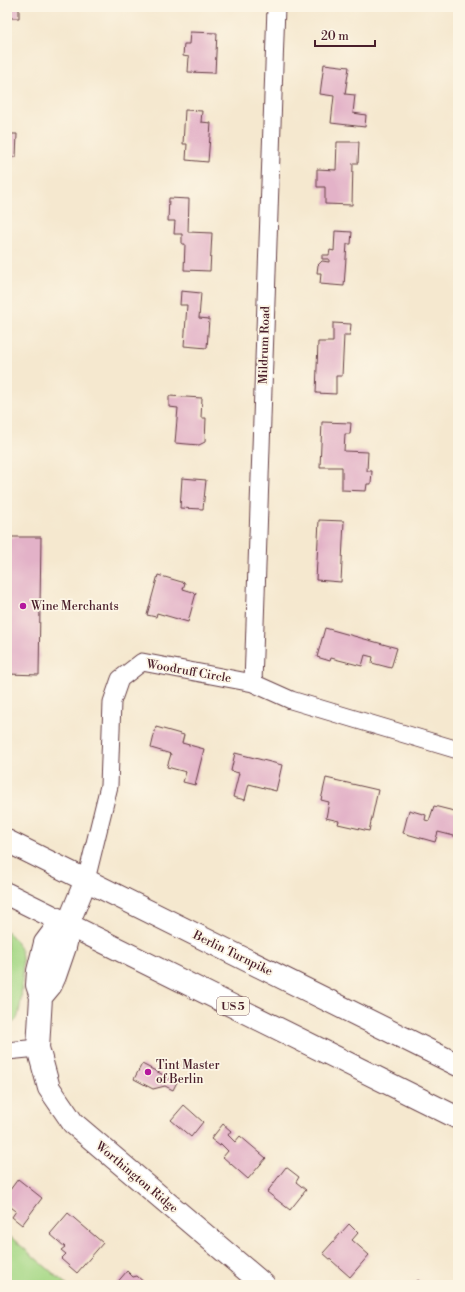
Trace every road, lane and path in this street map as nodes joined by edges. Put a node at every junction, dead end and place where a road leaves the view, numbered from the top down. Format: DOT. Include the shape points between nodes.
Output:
graph roads {
  1 [pos="276,7"];
  2 [pos="253,683"];
  3 [pos="458,750"];
  4 [pos="7,841"];
  5 [pos="86,880"];
  6 [pos="7,894"];
  7 [pos="68,924"];
  8 [pos="38,1048"];
  9 [pos="7,1051"];
  10 [pos="458,1065"];
  11 [pos="458,1118"];
  12 [pos="264,1285"];
  1 -- 2 [label="street, Mildrum Road"];
  2 -- 3 [label="street, Woodruff Circle" via="291,700"];
  2 -- 5 [label="street, Woodruff Circle" via="142,662 120,679 112,702 109,786"];
  4 -- 5 [label="main road, Berlin Turnpike"];
  5 -- 7 [label="main road"];
  5 -- 10 [label="main road, Berlin Turnpike"];
  6 -- 7 [label="main road, US 5"];
  7 -- 8 [label="main road, Worthington Ridge" via="54,931 45,943 38,971 37,985 41,997"];
  7 -- 11 [label="main road, US 5"];
  8 -- 9 [label="street"];
  8 -- 12 [label="main road, Worthington Ridge" via="48,1088 73,1123"];
}
